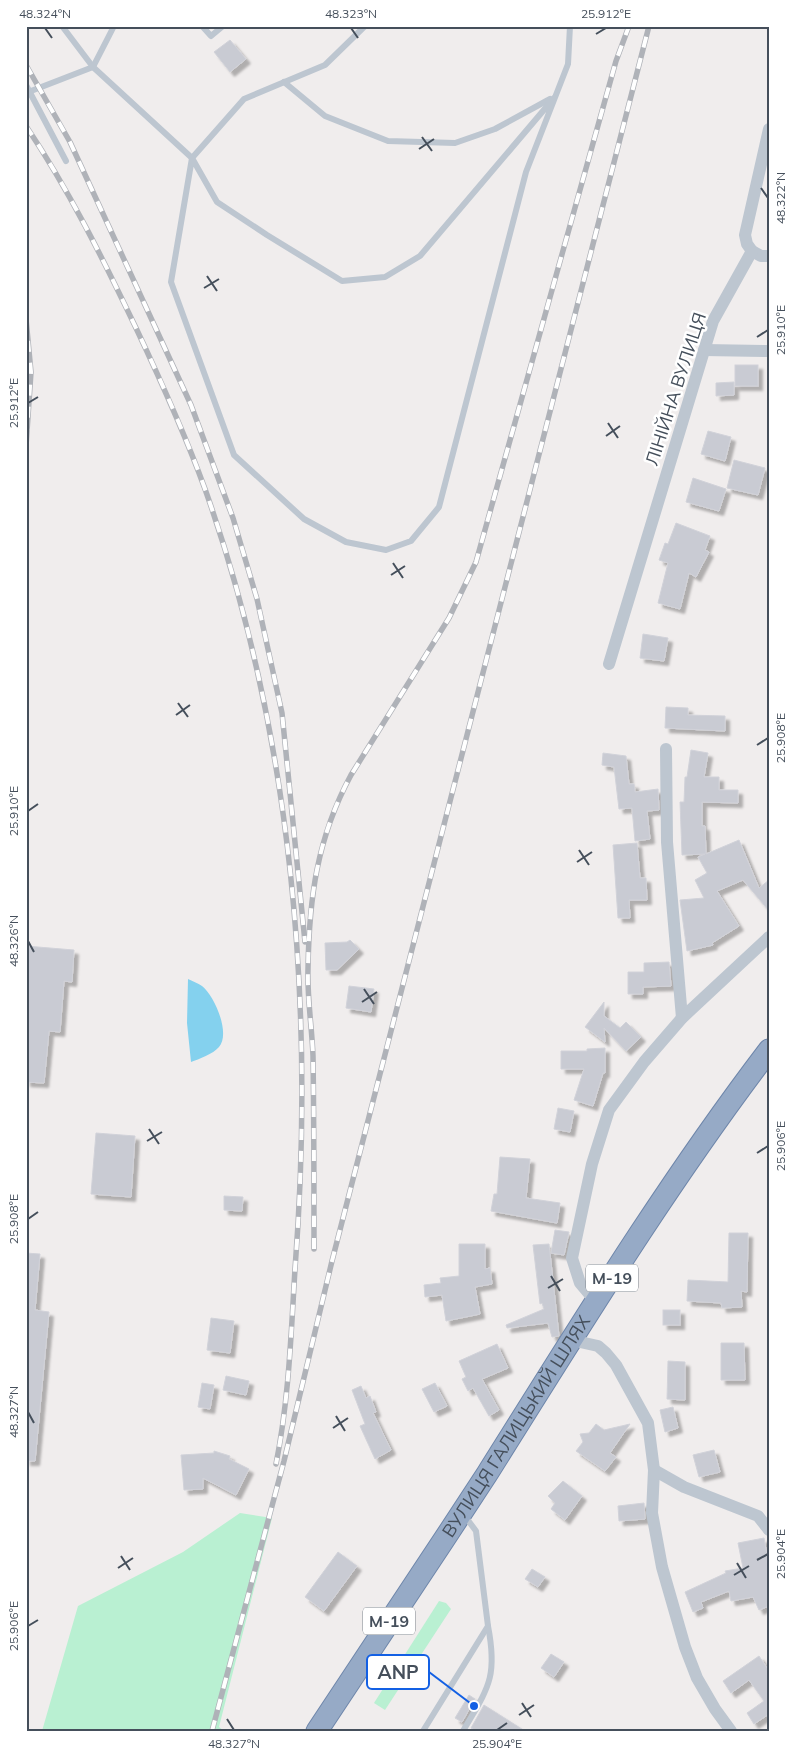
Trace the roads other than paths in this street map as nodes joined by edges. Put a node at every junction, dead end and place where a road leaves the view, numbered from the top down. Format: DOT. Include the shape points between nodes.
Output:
graph roads {
  1 [pos="62,26"];
  2 [pos="114,26"];
  3 [pos="202,26"];
  4 [pos="223,26"];
  5 [pos="365,26"];
  6 [pos="570,26"];
  7 [pos="93,67"];
  8 [pos="284,82"];
  9 [pos="26,85"];
  10 [pos="31,91"];
  11 [pos="554,98"];
  12 [pos="769,130"];
  13 [pos="192,158"];
  14 [pos="66,161"];
  15 [pos="752,251"];
  16 [pos="769,256"];
  17 [pos="704,350"];
  18 [pos="769,351"];
  19 [pos="609,664"];
  20 [pos="666,749"];
  21 [pos="769,936"];
  22 [pos="682,1018"];
  23 [pos="769,1050"];
  24 [pos="596,1302"];
  25 [pos="572,1340"];
  26 [pos="654,1470"];
  27 [pos="462,1512"];
  28 [pos="769,1530"];
  29 [pos="488,1626"];
  30 [pos="317,1731"];
  31 [pos="423,1731"];
  32 [pos="463,1731"];
  33 [pos="731,1731"];
  1 -- 7 [label="lane"];
  2 -- 7 [label="lane"];
  3 -- 4 [label="lane" via="211,36"];
  5 -- 8 [label="lane" via="325,65"];
  6 -- 11 [label="lane" via="568,64"];
  7 -- 10 [label="lane"];
  7 -- 13 [label="lane"];
  8 -- 11 [label="lane" via="325,116 388,141 455,143 495,129"];
  8 -- 13 [label="lane" via="244,99"];
  9 -- 10 [label="lane"];
  10 -- 14 [label="lane"];
  11 -- 13 [label="lane" via="420,256 385,277 342,281 267,235 217,202"];
  11 -- 13 [label="lane" via="526,172 439,508 411,541 386,550 346,542 304,519 234,455 171,282"];
  12 -- 15 [label="street" via="746,235"];
  15 -- 16 [label="street"];
  15 -- 17 [label="street, ЛІНІЙНА ВУЛИЦЯ" via="714,320"];
  17 -- 18 [label="street"];
  17 -- 19 [label="street, ЛІНІЙНА ВУЛИЦЯ"];
  20 -- 22 [label="street" via="667,842"];
  21 -- 22 [label="street"];
  22 -- 24 [label="street" via="609,1110 592,1164 572,1258 580,1283"];
  23 -- 24 [label="highway, ВУЛИЦЯ ГАЛИЦЬКИЙ ШЛЯХ / М-19" via="730,1102"];
  24 -- 25 [label="highway, ВУЛИЦЯ ГАЛИЦЬКИЙ ШЛЯХ / М-19"];
  25 -- 26 [label="street" via="598,1346 616,1365 648,1423"];
  25 -- 27 [label="highway, ВУЛИЦЯ ГАЛИЦЬКИЙ ШЛЯХ / М-19"];
  26 -- 28 [label="street" via="684,1487 758,1516"];
  26 -- 33 [label="street" via="652,1512 662,1567 684,1647 697,1678"];
  27 -- 29 [label="lane" via="476,1531"];
  27 -- 30 [label="highway, ВУЛИЦЯ ГАЛИЦЬКИЙ ШЛЯХ / М-19"];
  29 -- 31 [label="lane"];
  29 -- 32 [label="lane" via="493,1652 490,1684"];
}
